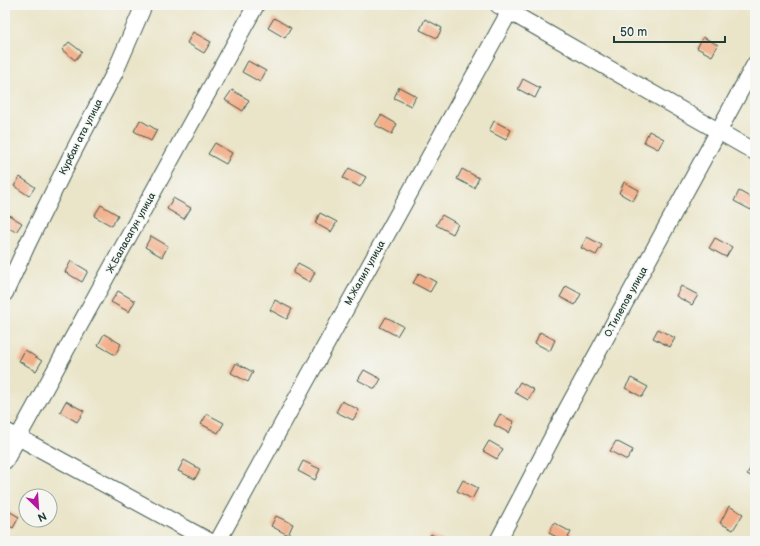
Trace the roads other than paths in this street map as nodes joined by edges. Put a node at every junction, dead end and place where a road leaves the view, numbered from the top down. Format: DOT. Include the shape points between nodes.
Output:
graph roads {
  1 [pos="144,5"];
  2 [pos="256,5"];
  3 [pos="507,7"];
  4 [pos="755,64"];
  5 [pos="718,132"];
  6 [pos="755,152"];
  7 [pos="10,265"];
  8 [pos="5,293"];
  9 [pos="12,434"];
  10 [pos="5,461"];
  11 [pos="209,541"];
  12 [pos="218,541"];
  13 [pos="498,541"];
  1 -- 7 [label="street, Курбан ата улица" via="115,72"];
  2 -- 9 [label="street, Ж.Баласагун улица"];
  3 -- 5 [label="street"];
  3 -- 12 [label="street, М.Жалил улица"];
  4 -- 5 [label="street, О.Тилепов улица"];
  5 -- 6 [label="street"];
  5 -- 13 [label="street, О.Тилепов улица"];
  7 -- 8 [label="street, Курбан ата улица"];
  9 -- 10 [label="street, Ж.Баласагун улица"];
  9 -- 11 [label="street"];
}
